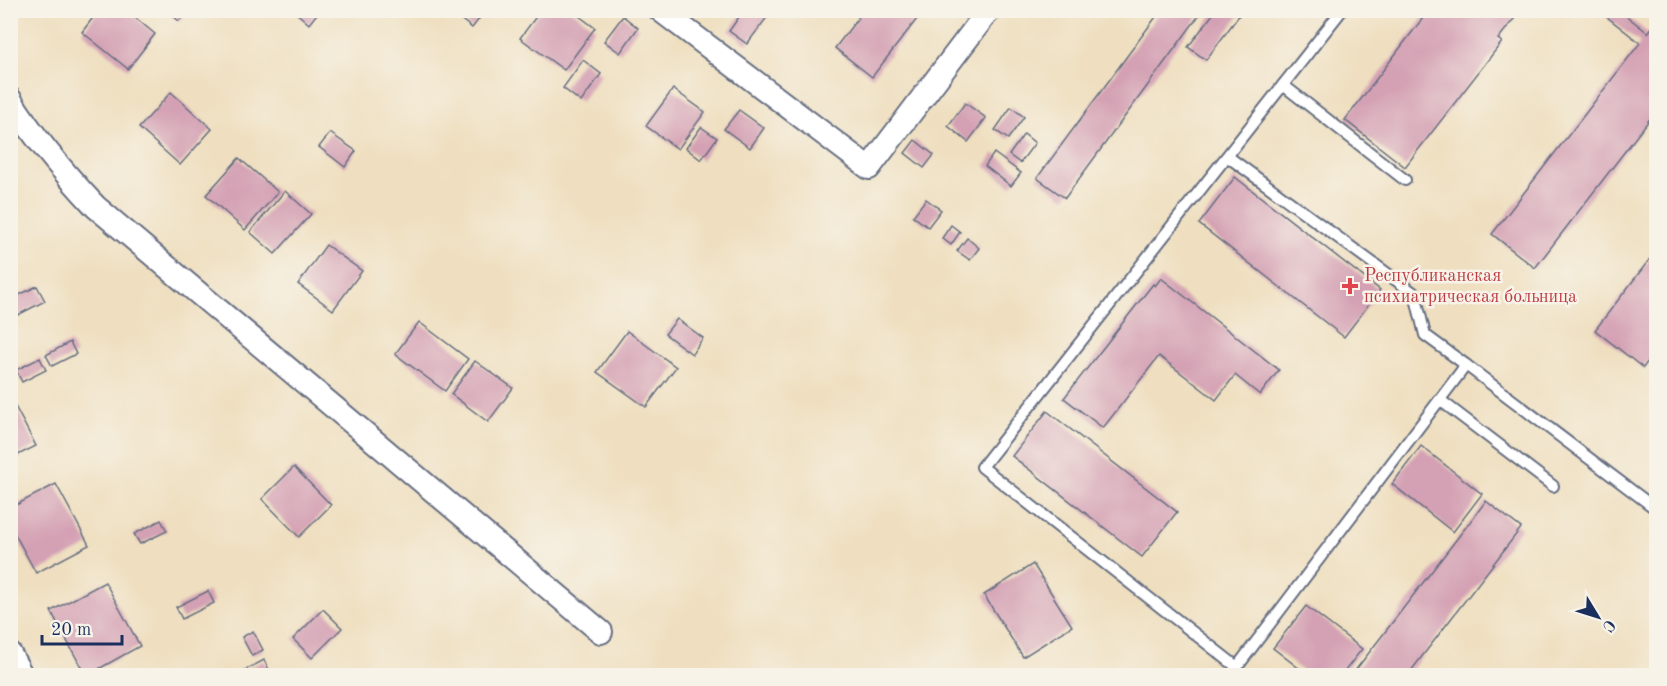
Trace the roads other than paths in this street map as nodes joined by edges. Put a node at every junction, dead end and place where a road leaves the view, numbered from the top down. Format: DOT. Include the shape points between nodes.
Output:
graph roads {
  1 [pos="660,10"];
  2 [pos="988,10"];
  3 [pos="1342,10"];
  4 [pos="1283,85"];
  5 [pos="10,99"];
  6 [pos="1227,156"];
  7 [pos="1406,180"];
  8 [pos="1466,365"];
  9 [pos="1440,400"];
  10 [pos="1553,486"];
  11 [pos="1656,510"];
  12 [pos="601,632"];
  13 [pos="10,654"];
  14 [pos="1234,671"];
  15 [pos="22,675"];
  1 -- 2 [label="street" via="869,168"];
  3 -- 4 [label="lane"];
  4 -- 6 [label="lane"];
  4 -- 7 [label="lane"];
  5 -- 12 [label="street" via="64,173 96,207"];
  6 -- 8 [label="lane" via="1415,294 1425,335"];
  6 -- 14 [label="lane" via="982,467"];
  8 -- 9 [label="lane"];
  8 -- 11 [label="lane"];
  9 -- 10 [label="lane"];
  9 -- 14 [label="lane"];
  13 -- 15 [label="street"];
}
